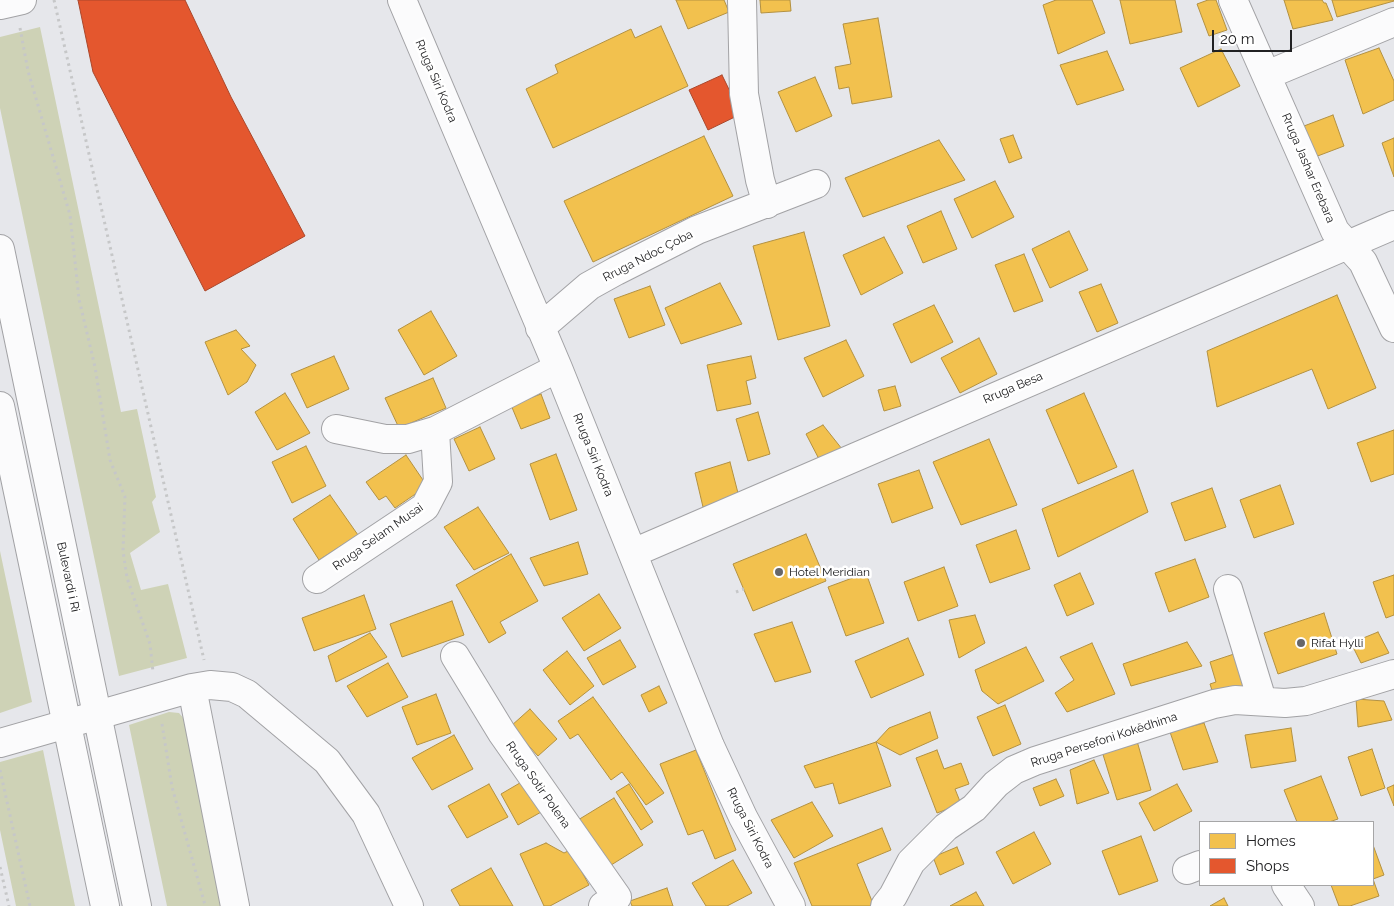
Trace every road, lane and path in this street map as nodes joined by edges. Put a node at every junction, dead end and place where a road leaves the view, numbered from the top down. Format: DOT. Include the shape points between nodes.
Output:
graph roads {
  1 [pos="22,0"];
  2 [pos="54,0"];
  3 [pos="402,0"];
  4 [pos="742,0"];
  5 [pos="1233,0"];
  6 [pos="0,5"];
  7 [pos="1394,22"];
  8 [pos="20,28"];
  9 [pos="1267,74"];
  10 [pos="816,184"];
  11 [pos="766,204"];
  12 [pos="1394,225"];
  13 [pos="1346,245"];
  14 [pos="0,249"];
  15 [pos="540,328"];
  16 [pos="1394,328"];
  17 [pos="558,368"];
  18 [pos="0,406"];
  19 [pos="336,429"];
  20 [pos="435,431"];
  21 [pos="633,552"];
  22 [pos="317,580"];
  23 [pos="744,589"];
  24 [pos="1228,589"];
  25 [pos="736,592"];
  26 [pos="455,656"];
  27 [pos="1394,674"];
  28 [pos="154,680"];
  29 [pos="201,687"];
  30 [pos="1262,700"];
  31 [pos="97,715"];
  32 [pos="161,716"];
  33 [pos="67,724"];
  34 [pos="0,743"];
  35 [pos="0,769"];
  36 [pos="0,868"];
  37 [pos="1287,886"];
  38 [pos="9,906"];
  39 [pos="30,906"];
  40 [pos="105,906"];
  41 [pos="137,906"];
  42 [pos="205,906"];
  43 [pos="235,906"];
  44 [pos="409,906"];
  45 [pos="603,906"];
  46 [pos="791,906"];
  47 [pos="885,906"];
  48 [pos="1300,906"];
  1 -- 6 [label="street"];
  2 -- 29 [label="path"];
  3 -- 15 [label="street, Rruga Siri Kodra"];
  4 -- 11 [label="street" via="744,94"];
  5 -- 9 [label="street, Rruga Jashar Erebara"];
  7 -- 9 [label="street"];
  8 -- 28 [label="path" via="28,70 70,216 79,299 95,367 110,460 125,497 123,551 127,578 150,644"];
  9 -- 13 [label="street, Rruga Jashar Erebara" via="1335,231"];
  10 -- 11 [label="street, Rruga Ndoc Çoba"];
  11 -- 15 [label="street, Rruga Ndoc Çoba" via="697,230 616,271 589,286"];
  12 -- 13 [label="street, Rruga Besa"];
  13 -- 16 [label="street, Rruga Jashar Erebara" via="1363,262"];
  13 -- 21 [label="street, Rruga Besa"];
  14 -- 31 [label="street, Bulevardi i Ri"];
  15 -- 17 [label="street, Rruga Siri Kodra"];
  17 -- 20 [label="street"];
  17 -- 21 [label="street, Rruga Siri Kodra"];
  18 -- 33 [label="street"];
  19 -- 20 [label="street" via="385,438 408,438"];
  20 -- 22 [label="street, Rruga Selam Musai" via="438,482 425,508"];
  21 -- 46 [label="street, Rruga Siri Kodra" via="710,746 743,817"];
  23 -- 25 [label="path"];
  24 -- 30 [label="street"];
  26 -- 45 [label="street, Rruga Sotir Polena" via="502,733 617,897"];
  27 -- 30 [label="street, Rruga Persefoni Kokëdhima" via="1306,701"];
  29 -- 31 [label="street"];
  29 -- 43 [label="street"];
  29 -- 44 [label="street" via="232,687 247,694 327,761 366,814"];
  30 -- 47 [label="street, Rruga Persefoni Kokëdhima" via="1214,704 1014,770 974,808 946,827 911,862"];
  31 -- 33 [label="street"];
  31 -- 41 [label="street, Bulevardi i Ri"];
  32 -- 42 [label="path" via="172,787"];
  33 -- 34 [label="street"];
  33 -- 40 [label="street"];
  35 -- 39 [label="path"];
  36 -- 38 [label="path"];
  37 -- 48 [label="street"];
}
